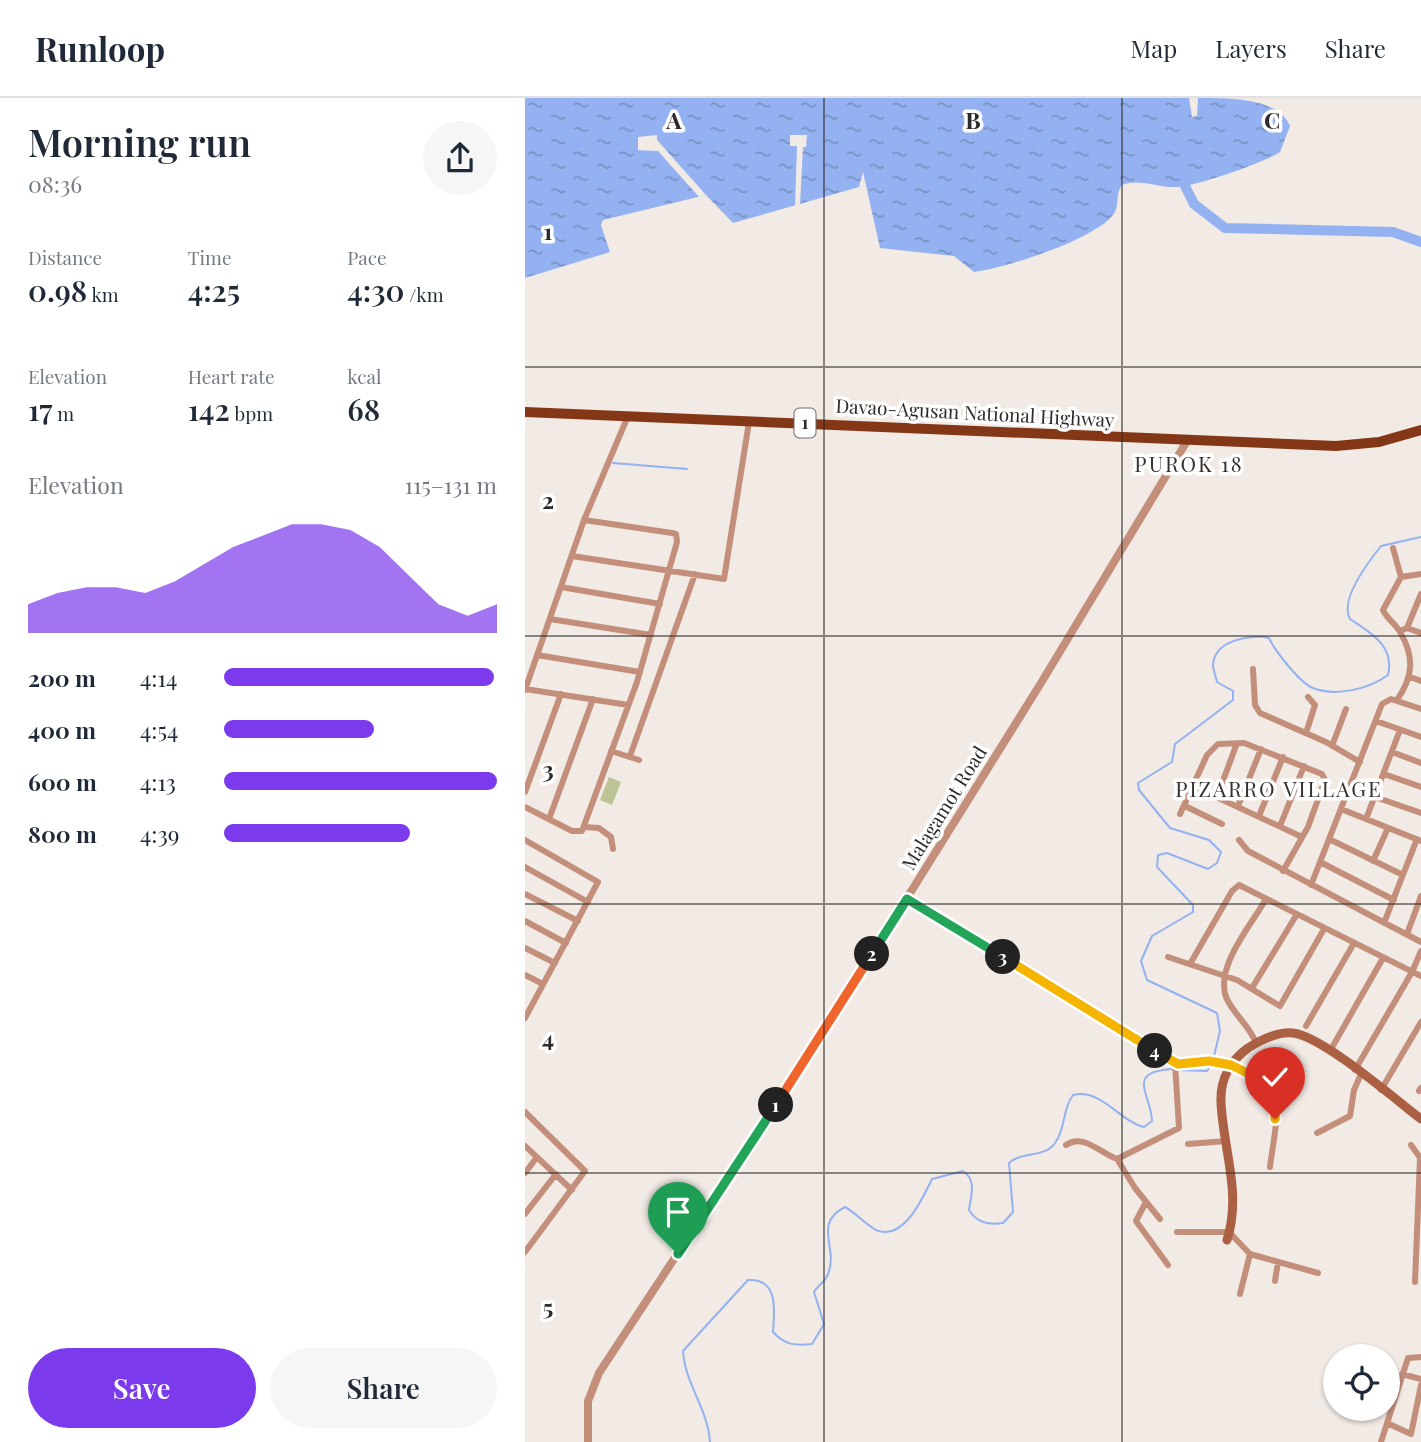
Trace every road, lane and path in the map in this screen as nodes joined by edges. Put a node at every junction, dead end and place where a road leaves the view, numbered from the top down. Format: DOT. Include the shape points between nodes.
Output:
graph roads {
  1 [pos="525,412"];
  2 [pos="628,416"];
  3 [pos="750,421"];
  4 [pos="1421,430"];
  5 [pos="1187,441"];
  6 [pos="585,520"];
  7 [pos="1393,548"];
  8 [pos="572,556"];
  9 [pos="670,570"];
  10 [pos="695,574"];
  11 [pos="1421,574"];
  12 [pos="1401,577"];
  13 [pos="561,587"];
  14 [pos="1421,594"];
  15 [pos="660,604"];
  16 [pos="1418,608"];
  17 [pos="550,619"];
  18 [pos="1407,628"];
  19 [pos="1400,631"];
  20 [pos="1421,633"];
  21 [pos="651,635"];
  22 [pos="537,655"];
  23 [pos="1253,670"];
  24 [pos="640,672"];
  25 [pos="1410,677"];
  26 [pos="1421,681"];
  27 [pos="525,689"];
  28 [pos="561,694"];
  29 [pos="1308,697"];
  30 [pos="593,699"];
  31 [pos="1397,700"];
  32 [pos="628,705"];
  33 [pos="1346,709"];
  34 [pos="1421,709"];
  35 [pos="1376,721"];
  36 [pos="1400,730"];
  37 [pos="1306,733"];
  38 [pos="1421,737"];
  39 [pos="1237,743"];
  40 [pos="1332,746"];
  41 [pos="1261,750"];
  42 [pos="611,751"];
  43 [pos="1392,752"];
  44 [pos="630,756"];
  45 [pos="1283,757"];
  46 [pos="639,760"];
  47 [pos="1360,762"];
  48 [pos="1421,763"];
  49 [pos="1304,766"];
  50 [pos="1384,774"];
  51 [pos="1195,787"];
  52 [pos="1421,787"];
  53 [pos="525,792"];
  54 [pos="1217,797"];
  55 [pos="1375,797"];
  56 [pos="1185,806"];
  57 [pos="1238,806"];
  58 [pos="525,807"];
  59 [pos="1341,808"];
  60 [pos="1421,813"];
  61 [pos="1180,814"];
  62 [pos="1259,816"];
  63 [pos="549,819"];
  64 [pos="1366,819"];
  65 [pos="1222,824"];
  66 [pos="1280,826"];
  67 [pos="584,827"];
  68 [pos="1388,828"];
  69 [pos="1302,837"];
  70 [pos="1329,839"];
  71 [pos="525,840"];
  72 [pos="1239,840"];
  73 [pos="1419,840"];
  74 [pos="613,849"];
  75 [pos="1373,861"];
  76 [pos="1320,862"];
  77 [pos="525,867"];
  78 [pos="1283,871"];
  79 [pos="1403,875"];
  80 [pos="1311,885"];
  81 [pos="525,894"];
  82 [pos="1421,896"];
  83 [pos="907,899"];
  84 [pos="1266,899"];
  85 [pos="1394,900"];
  86 [pos="588,902"];
  87 [pos="1297,914"];
  88 [pos="525,921"];
  89 [pos="578,921"];
  90 [pos="1384,923"];
  91 [pos="1324,929"];
  92 [pos="1407,934"];
  93 [pos="1421,942"];
  94 [pos="566,943"];
  95 [pos="1354,943"];
  96 [pos="525,948"];
  97 [pos="1421,951"];
  98 [pos="1167,957"];
  99 [pos="1383,958"];
  100 [pos="555,963"];
  101 [pos="1190,964"];
  102 [pos="1412,972"];
  103 [pos="525,975"];
  104 [pos="1226,976"];
  105 [pos="1421,976"];
  106 [pos="543,984"];
  107 [pos="1252,988"];
  108 [pos="528,1005"];
  109 [pos="525,1018"];
  110 [pos="1421,1022"];
  111 [pos="1306,1026"];
  112 [pos="1256,1043"];
  113 [pos="1330,1051"];
  114 [pos="1231,1065"];
  115 [pos="1175,1068"];
  116 [pos="1358,1072"];
  117 [pos="1381,1090"];
  118 [pos="525,1112"];
  119 [pos="1421,1119"];
  120 [pos="1317,1133"];
  121 [pos="1226,1141"];
  122 [pos="1188,1144"];
  123 [pos="1066,1145"];
  124 [pos="1411,1145"];
  125 [pos="525,1146"];
  126 [pos="537,1157"];
  127 [pos="1117,1159"];
  128 [pos="1421,1159"];
  129 [pos="1270,1167"];
  130 [pos="525,1173"];
  131 [pos="555,1174"];
  132 [pos="572,1190"];
  133 [pos="1146,1202"];
  134 [pos="528,1205"];
  135 [pos="525,1214"];
  136 [pos="1160,1219"];
  137 [pos="1177,1232"];
  138 [pos="1228,1236"];
  139 [pos="525,1252"];
  140 [pos="1250,1254"];
  141 [pos="1278,1262"];
  142 [pos="1168,1265"];
  143 [pos="1318,1273"];
  144 [pos="1275,1281"];
  145 [pos="1415,1282"];
  146 [pos="1240,1294"];
  147 [pos="1421,1357"];
  148 [pos="1402,1374"];
  149 [pos="1421,1379"];
  150 [pos="1421,1385"];
  151 [pos="1387,1423"];
  152 [pos="587,1442"];
  153 [pos="1381,1442"];
  1 -- 2 [label="highway, Davao-Agusan National Highway / 1"];
  2 -- 3 [label="highway, Davao-Agusan National Highway / 1"];
  2 -- 6 [label="street"];
  3 -- 5 [label="highway, Davao-Agusan National Highway / 1"];
  3 -- 10 [label="street" via="724,579"];
  4 -- 5 [label="highway, Davao-Agusan National Highway / 1" via="1350,446"];
  5 -- 83 [label="street, Malagamot Road"];
  6 -- 8 [label="street"];
  6 -- 9 [label="street" via="676,534"];
  7 -- 12 [label="street"];
  8 -- 9 [label="street"];
  8 -- 13 [label="street"];
  9 -- 10 [label="street"];
  9 -- 15 [label="street"];
  10 -- 44 [label="street"];
  11 -- 12 [label="street"];
  12 -- 19 [label="street" via="1383,610"];
  13 -- 15 [label="street"];
  13 -- 17 [label="street"];
  14 -- 16 [label="street"];
  15 -- 21 [label="street"];
  16 -- 18 [label="street"];
  17 -- 21 [label="street"];
  17 -- 22 [label="street"];
  18 -- 19 [label="street"];
  18 -- 20 [label="street"];
  19 -- 25 [label="street" via="1415,659"];
  21 -- 24 [label="street"];
  22 -- 24 [label="street"];
  22 -- 27 [label="street"];
  23 -- 37 [label="street" via="1257,709"];
  24 -- 32 [label="street"];
  25 -- 26 [label="street"];
  25 -- 31 [label="street"];
  27 -- 28 [label="street"];
  28 -- 30 [label="street"];
  28 -- 53 [label="street"];
  29 -- 37 [label="street" via="1315,705"];
  30 -- 32 [label="street"];
  30 -- 63 [label="street"];
  31 -- 34 [label="street"];
  31 -- 35 [label="street" via="1384,701"];
  32 -- 42 [label="street"];
  33 -- 40 [label="street"];
  35 -- 36 [label="street"];
  35 -- 47 [label="street"];
  36 -- 38 [label="street"];
  36 -- 43 [label="street"];
  37 -- 40 [label="street"];
  39 -- 41 [label="street"];
  39 -- 51 [label="street" via="1218,744 1211,750"];
  39 -- 54 [label="street"];
  40 -- 47 [label="street"];
  41 -- 45 [label="street"];
  41 -- 57 [label="street"];
  42 -- 44 [label="street"];
  42 -- 67 [label="street"];
  43 -- 48 [label="street"];
  43 -- 50 [label="street"];
  44 -- 46 [label="street"];
  45 -- 49 [label="street"];
  45 -- 62 [label="street"];
  47 -- 59 [label="street"];
  49 -- 66 [label="street"];
  49 -- 69 [label="street" via="1325,780"];
  50 -- 52 [label="street"];
  50 -- 55 [label="street"];
  51 -- 54 [label="street"];
  51 -- 56 [label="street"];
  54 -- 57 [label="street"];
  55 -- 60 [label="street"];
  55 -- 64 [label="street"];
  56 -- 61 [label="street"];
  56 -- 65 [label="street"];
  57 -- 62 [label="street"];
  58 -- 63 [label="street"];
  59 -- 64 [label="street"];
  59 -- 70 [label="street"];
  62 -- 66 [label="street"];
  63 -- 67 [label="street" via="577,832"];
  64 -- 68 [label="street"];
  66 -- 69 [label="street"];
  67 -- 74 [label="street" via="599,828 611,837"];
  68 -- 73 [label="street"];
  68 -- 75 [label="street"];
  69 -- 78 [label="street"];
  70 -- 75 [label="street"];
  70 -- 76 [label="street"];
  71 -- 86 [label="street" via="597,879"];
  72 -- 78 [label="street" via="1248,851"];
  73 -- 79 [label="street"];
  75 -- 79 [label="street"];
  76 -- 80 [label="street"];
  76 -- 85 [label="street"];
  77 -- 86 [label="street"];
  78 -- 80 [label="street"];
  79 -- 85 [label="street"];
  80 -- 90 [label="street"];
  81 -- 89 [label="street"];
  82 -- 92 [label="street"];
  83 -- 115 [label="street"];
  83 -- 152 [label="street, Malagamot Road" via="599,1373 588,1401"];
  84 -- 87 [label="street"];
  84 -- 101 [label="street" via="1234,887"];
  84 -- 104 [label="street"];
  85 -- 90 [label="street"];
  86 -- 89 [label="street"];
  87 -- 91 [label="street"];
  87 -- 107 [label="street"];
  88 -- 94 [label="street"];
  89 -- 94 [label="street"];
  90 -- 92 [label="street"];
  91 -- 95 [label="street"];
  91 -- 107 [label="street" via="1280,1006"];
  92 -- 93 [label="street"];
  94 -- 100 [label="street"];
  95 -- 99 [label="street"];
  95 -- 111 [label="street"];
  96 -- 100 [label="street"];
  97 -- 102 [label="street"];
  98 -- 101 [label="street"];
  99 -- 102 [label="street"];
  99 -- 113 [label="street"];
  100 -- 106 [label="street"];
  101 -- 104 [label="street"];
  102 -- 105 [label="street"];
  102 -- 116 [label="street"];
  103 -- 106 [label="street"];
  104 -- 107 [label="street"];
  104 -- 112 [label="street" via="1227,1000"];
  106 -- 108 [label="street"];
  108 -- 109 [label="street"];
  110 -- 117 [label="street"];
  112 -- 113 [label="main road" via="1291,1033"];
  112 -- 114 [label="main road"];
  113 -- 116 [label="main road"];
  114 -- 115 [label="street" via="1212,1061"];
  114 -- 121 [label="main road" via="1221,1093"];
  114 -- 129 [label="street" via="1268,1083 1276,1092"];
  115 -- 127 [label="street" via="1179,1128"];
  116 -- 117 [label="main road"];
  116 -- 120 [label="street" via="1350,1116"];
  117 -- 119 [label="main road"];
  118 -- 132 [label="street" via="584,1168"];
  121 -- 122 [label="street"];
  121 -- 138 [label="main road" via="1233,1195"];
  123 -- 127 [label="street" via="1083,1141"];
  124 -- 128 [label="street"];
  125 -- 126 [label="street"];
  126 -- 130 [label="street"];
  126 -- 131 [label="street"];
  127 -- 133 [label="street"];
  128 -- 145 [label="street"];
  131 -- 132 [label="street"];
  131 -- 134 [label="street"];
  132 -- 139 [label="street"];
  133 -- 136 [label="street"];
  133 -- 142 [label="street" via="1136,1221"];
  134 -- 135 [label="street"];
  137 -- 138 [label="street"];
  138 -- 140 [label="street"];
  140 -- 141 [label="street"];
  140 -- 146 [label="street"];
  141 -- 143 [label="street"];
  141 -- 144 [label="street"];
  147 -- 148 [label="street" via="1409,1357"];
  148 -- 149 [label="street"];
  148 -- 151 [label="street"];
  150 -- 151 [label="street" via="1411,1434"];
  151 -- 153 [label="street"];
}
